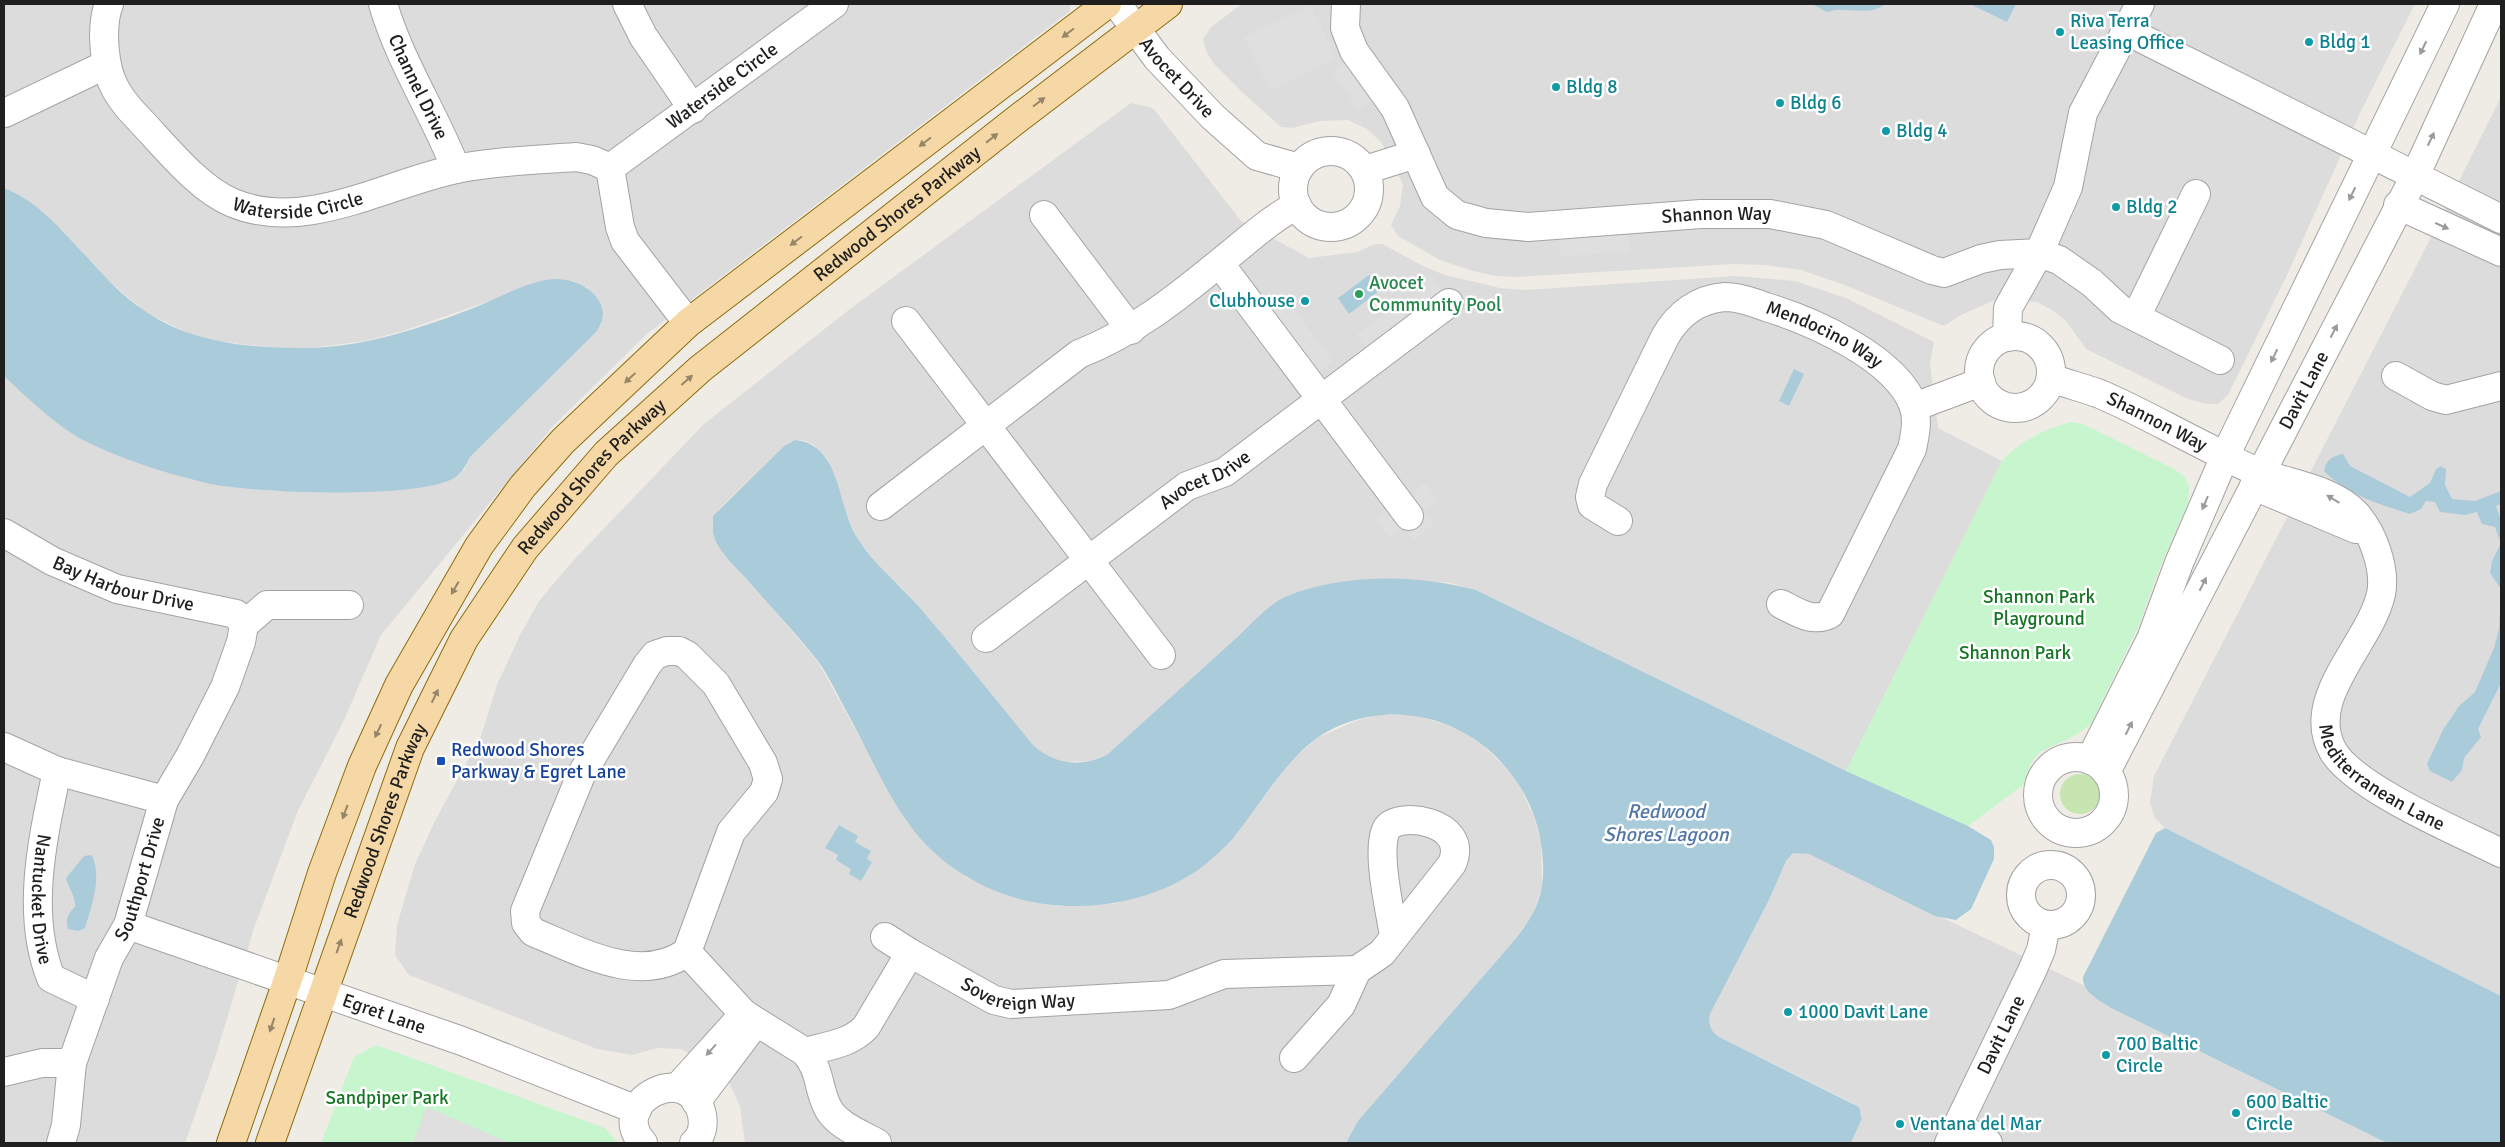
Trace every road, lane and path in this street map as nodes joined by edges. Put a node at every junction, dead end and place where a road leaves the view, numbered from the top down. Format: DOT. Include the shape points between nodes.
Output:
graph roads {
  1 [pos="109,4"];
  2 [pos="382,4"];
  3 [pos="627,4"];
  4 [pos="834,4"];
  5 [pos="1107,4"];
  6 [pos="1117,4"];
  7 [pos="1168,4"];
  8 [pos="1346,4"];
  9 [pos="2140,4"];
  10 [pos="2445,4"];
  11 [pos="2494,4"];
  12 [pos="1135,28"];
  13 [pos="2127,31"];
  14 [pos="105,65"];
  15 [pos="693,109"];
  16 [pos="5,112"];
  17 [pos="1416,154"];
  18 [pos="2372,154"];
  19 [pos="610,168"];
  20 [pos="1299,168"];
  21 [pos="456,169"];
  22 [pos="1365,170"];
  23 [pos="2415,176"];
  24 [pos="2196,194"];
  25 [pos="1297,206"];
  26 [pos="2398,206"];
  27 [pos="1044,215"];
  28 [pos="2501,219"];
  29 [pos="2501,252"];
  30 [pos="2039,253"];
  31 [pos="1222,262"];
  32 [pos="1449,303"];
  33 [pos="2136,316"];
  34 [pos="906,322"];
  35 [pos="688,323"];
  36 [pos="1131,330"];
  37 [pos="2007,337"];
  38 [pos="2220,360"];
  39 [pos="2396,376"];
  40 [pos="2051,378"];
  41 [pos="1981,382"];
  42 [pos="2501,386"];
  43 [pos="1321,399"];
  44 [pos="1914,407"];
  45 [pos="986,426"];
  46 [pos="2225,456"];
  47 [pos="2257,480"];
  48 [pos="881,506"];
  49 [pos="1409,516"];
  50 [pos="1618,521"];
  51 [pos="4,533"];
  52 [pos="1088,560"];
  53 [pos="1781,604"];
  54 [pos="349,605"];
  55 [pos="244,625"];
  56 [pos="986,638"];
  57 [pos="1161,655"];
  58 [pos="4,747"];
  59 [pos="2098,766"];
  60 [pos="57,771"];
  61 [pos="164,800"];
  62 [pos="2069,831"];
  63 [pos="2501,853"];
  64 [pos="2061,869"];
  65 [pos="2046,924"];
  66 [pos="128,925"];
  67 [pos="1394,936"];
  68 [pos="885,937"];
  69 [pos="687,952"];
  70 [pos="910,953"];
  71 [pos="1356,970"];
  72 [pos="288,980"];
  73 [pos="323,992"];
  74 [pos="95,999"];
  75 [pos="750,1018"];
  76 [pos="805,1052"];
  77 [pos="1294,1058"];
  78 [pos="72,1064"];
  79 [pos="4,1072"];
  80 [pos="687,1095"];
  81 [pos="637,1110"];
  82 [pos="1953,1135"];
  83 [pos="61,1143"];
  84 [pos="230,1143"];
  85 [pos="270,1143"];
  86 [pos="643,1143"];
  87 [pos="694,1143"];
  88 [pos="877,1143"];
  89 [pos="1988,1143"];
  1 -- 14 [label="street, Waterside Circle" via="104,24"];
  2 -- 21 [label="street, Channel Drive" via="391,32"];
  3 -- 15 [label="street" via="644,36"];
  4 -- 15 [label="street, Waterside Circle"];
  5 -- 35 [label="main road, Redwood Shores Parkway, one-way"];
  6 -- 12 [label="street, Avocet Drive"];
  7 -- 12 [label="main road, Redwood Shores Parkway"];
  8 -- 17 [label="street" via="1346,36 1395,108"];
  9 -- 13 [label="street"];
  10 -- 18 [label="street, one-way"];
  23 -- 11 [label="street, Davit Lane, one-way"];
  12 -- 20 [label="street, Avocet Drive" via="1213,118 1257,156"];
  73 -- 12 [label="main road, Redwood Shores Parkway, one-way" via="417,734 469,632 525,548 558,507 606,454 700,369"];
  13 -- 18 [label="street"];
  13 -- 30 [label="street" via="2083,113 2068,187"];
  14 -- 16 [label="street"];
  14 -- 21 [label="street, Waterside Circle" via="116,92 131,111 197,178 231,203 256,211 281,214 308,211"];
  15 -- 19 [label="street, Waterside Circle"];
  17 -- 22 [label="street"];
  17 -- 30 [label="street, Shannon Way" via="1435,197 1445,206 1458,215 1506,226 1702,214 1770,214 1826,224 1938,272 2000,255"];
  18 -- 23 [label="street"];
  18 -- 46 [label="street, one-way"];
  19 -- 21 [label="street, Waterside Circle" via="576,157"];
  19 -- 35 [label="street" via="625,241"];
  20 -- 22 [label="street" via="1319,152 1332,151 1345,153"];
  20 -- 25 [label="street" via="1293,193"];
  22 -- 25 [label="street" via="1369,181 1366,204 1350,222 1326,226 1309,219"];
  23 -- 26 [label="street, Davit Lane"];
  23 -- 28 [label="street"];
  24 -- 33 [label="street"];
  25 -- 31 [label="street" via="1275,217"];
  26 -- 29 [label="street, one-way"];
  47 -- 26 [label="street, Davit Lane, one-way"];
  27 -- 36 [label="street"];
  30 -- 33 [label="street, Shannon Way" via="2060,260 2120,309"];
  30 -- 37 [label="street" via="2008,308"];
  31 -- 36 [label="street"];
  31 -- 43 [label="street" via="1226,272"];
  32 -- 43 [label="street, Avocet Drive"];
  33 -- 38 [label="street, Shannon Way"];
  34 -- 45 [label="street"];
  35 -- 72 [label="main road, Redwood Shores Parkway, one-way" via="563,441 523,486 480,546 399,685 362,766 322,873"];
  36 -- 45 [label="street" via="1079,354"];
  37 -- 40 [label="street" via="2030,339 2040,346 2047,355"];
  37 -- 41 [label="street" via="1989,348 1980,365"];
  39 -- 42 [label="street" via="2446,400"];
  40 -- 41 [label="street" via="2039,399 2017,408 1994,402"];
  40 -- 46 [label="street, Shannon Way" via="2099,394"];
  41 -- 44 [label="street"];
  43 -- 49 [label="street"];
  43 -- 52 [label="street, Avocet Drive" via="1225,472 1187,486"];
  44 -- 50 [label="street, Mendocino Way" via="1887,370 1838,336 1814,324 1739,298 1727,297 1700,303 1682,314 1671,326 1593,484 1592,505"];
  44 -- 53 [label="street" via="1912,448 1830,614 1812,618"];
  45 -- 48 [label="street"];
  45 -- 52 [label="street"];
  46 -- 47 [label="street, Shannon Way"];
  46 -- 59 [label="street, one-way"];
  59 -- 47 [label="street, Davit Lane, one-way"];
  47 -- 63 [label="street, Mediterranean Lane" via="2293,481 2332,498 2355,513 2380,558 2381,594 2331,694 2325,718 2328,741 2333,751 2349,771 2384,793"];
  51 -- 55 [label="street, Bay Harbour Drive" via="52,561 117,589 236,614"];
  52 -- 56 [label="street, Avocet Drive"];
  52 -- 57 [label="street"];
  54 -- 55 [label="street" via="267,605"];
  55 -- 61 [label="street, Southport Drive" via="226,687"];
  58 -- 60 [label="street"];
  59 -- 62 [label="street" via="2113,787 2113,805 2101,824"];
  59 -- 62 [label="street" via="2077,758 2065,760 2054,765 2040,786 2042,811 2049,821"];
  60 -- 61 [label="street"];
  60 -- 74 [label="street, Nantucket Drive" via="46,821 38,897 42,952 51,978"];
  61 -- 66 [label="street, Southport Drive"];
  62 -- 64 [label="street"];
  64 -- 65 [label="street" via="2080,888 2078,907 2065,921"];
  64 -- 65 [label="street" via="2033,871 2022,887 2023,907 2028,915"];
  65 -- 82 [label="street, Davit Lane" via="2041,950 2032,971"];
  66 -- 72 [label="street, Egret Lane"];
  66 -- 74 [label="street, Southport Drive" via="109,958"];
  67 -- 71 [label="street" via="1377,958"];
  68 -- 70 [label="street, Sovereign Way"];
  69 -- 69 [label="street" via="731,832 764,792 768,779 763,763 716,684 697,663 682,652 673,651 660,653 650,660 581,775 526,908 525,919 533,932 615,964 634,967 665,964"];
  69 -- 75 [label="street"];
  70 -- 71 [label="street, Sovereign Way" via="994,1000 1011,1004 1169,995 1224,974"];
  70 -- 76 [label="street" via="859,1035"];
  71 -- 77 [label="street" via="1341,1005"];
  72 -- 73 [label="street, Egret Lane"];
  72 -- 84 [label="main road, Redwood Shores Parkway, one-way"];
  73 -- 81 [label="street, Egret Lane" via="462,1041"];
  73 -- 85 [label="main road, Redwood Shores Parkway"];
  74 -- 78 [label="street, Southport Drive"];
  75 -- 76 [label="street"];
  75 -- 80 [label="street"];
  76 -- 88 [label="street" via="816,1068 830,1111 841,1122"];
  78 -- 79 [label="street" via="42,1063"];
  78 -- 83 [label="street, Southport Drive"];
  80 -- 81 [label="street" via="664,1088 644,1098"];
  80 -- 87 [label="street" via="703,1120 702,1131"];
  81 -- 86 [label="street" via="636,1129"];
  82 -- 89 [label="street"];
}
